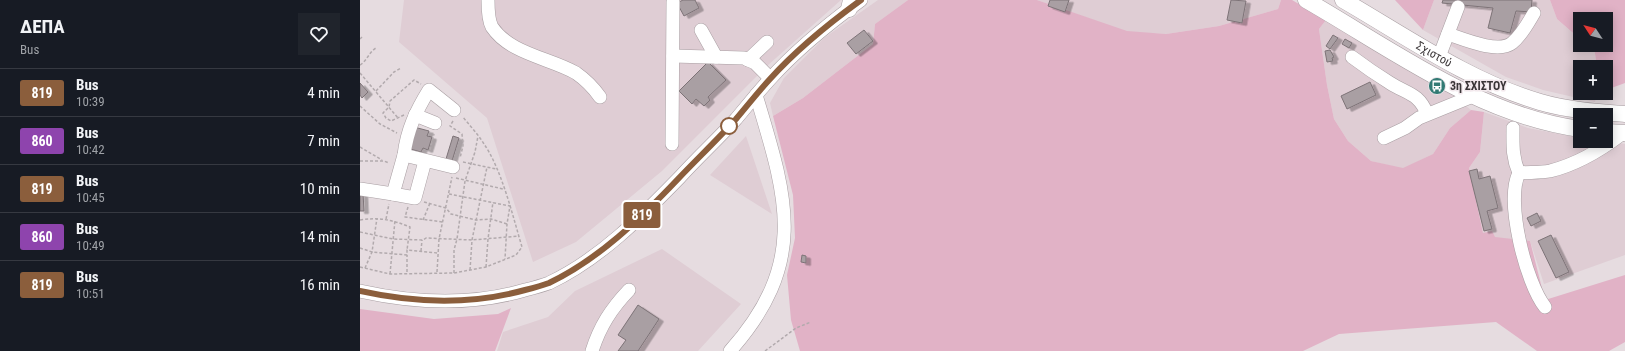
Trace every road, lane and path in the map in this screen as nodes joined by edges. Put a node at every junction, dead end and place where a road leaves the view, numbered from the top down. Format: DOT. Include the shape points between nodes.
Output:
graph roads {
  1 [pos="488,0"];
  2 [pos="1306,0"];
  3 [pos="1343,0"];
  4 [pos="673,2"];
  5 [pos="853,3"];
  6 [pos="1458,7"];
  7 [pos="1534,13"];
  8 [pos="701,30"];
  9 [pos="1448,34"];
  10 [pos="362,37"];
  11 [pos="360,39"];
  12 [pos="767,42"];
  13 [pos="376,48"];
  14 [pos="673,56"];
  15 [pos="716,57"];
  16 [pos="1352,57"];
  17 [pos="1439,57"];
  18 [pos="748,60"];
  19 [pos="360,65"];
  20 [pos="401,68"];
  21 [pos="360,73"];
  22 [pos="770,78"];
  23 [pos="414,80"];
  24 [pos="376,91"];
  25 [pos="756,95"];
  26 [pos="1473,96"];
  27 [pos="600,97"];
  28 [pos="360,106"];
  29 [pos="389,107"];
  30 [pos="454,110"];
  31 [pos="1427,114"];
  32 [pos="1625,114"];
  33 [pos="415,115"];
  34 [pos="436,123"];
  35 [pos="1573,127"];
  36 [pos="1513,128"];
  37 [pos="1613,132"];
  38 [pos="1624,133"];
  39 [pos="478,136"];
  40 [pos="407,138"];
  41 [pos="1384,138"];
  42 [pos="672,144"];
  43 [pos="360,147"];
  44 [pos="360,161"];
  45 [pos="384,161"];
  46 [pos="402,161"];
  47 [pos="426,161"];
  48 [pos="470,163"];
  49 [pos="487,167"];
  50 [pos="496,169"];
  51 [pos="453,172"];
  52 [pos="1519,173"];
  53 [pos="465,181"];
  54 [pos="483,185"];
  55 [pos="360,189"];
  56 [pos="504,189"];
  57 [pos="393,194"];
  58 [pos="449,194"];
  59 [pos="462,196"];
  60 [pos="481,200"];
  61 [pos="423,202"];
  62 [pos="493,202"];
  63 [pos="430,203"];
  64 [pos="510,206"];
  65 [pos="446,208"];
  66 [pos="461,216"];
  67 [pos="405,217"];
  68 [pos="377,218"];
  69 [pos="491,219"];
  70 [pos="360,220"];
  71 [pos="395,220"];
  72 [pos="423,220"];
  73 [pos="476,220"];
  74 [pos="443,222"];
  75 [pos="507,224"];
  76 [pos="360,232"];
  77 [pos="374,236"];
  78 [pos="519,236"];
  79 [pos="506,238"];
  80 [pos="393,239"];
  81 [pos="408,239"];
  82 [pos="439,239"];
  83 [pos="457,239"];
  84 [pos="488,239"];
  85 [pos="422,240"];
  86 [pos="472,240"];
  87 [pos="360,248"];
  88 [pos="407,250"];
  89 [pos="421,251"];
  90 [pos="372,252"];
  91 [pos="438,253"];
  92 [pos="392,254"];
  93 [pos="407,255"];
  94 [pos="505,260"];
  95 [pos="360,267"];
  96 [pos="486,267"];
  97 [pos="365,268"];
  98 [pos="470,270"];
  99 [pos="407,272"];
  100 [pos="437,273"];
  101 [pos="454,273"];
  102 [pos="390,274"];
  103 [pos="629,290"];
  104 [pos="360,291"];
  105 [pos="1545,307"];
  106 [pos="811,322"];
  107 [pos="592,351"];
  108 [pos="730,351"];
  109 [pos="765,351"];
  1 -- 27 [label="street" via="491,26 499,36 519,48 575,73 591,84"];
  2 -- 26 [label="main road, Σχιστού"];
  3 -- 17 [label="main road, Σχιστού"];
  4 -- 14 [label="street"];
  5 -- 22 [label="street"];
  6 -- 9 [label="street"];
  7 -- 9 [label="street" via="1522,34 1504,47 1492,47"];
  8 -- 15 [label="street"];
  9 -- 17 [label="street"];
  10 -- 11 [label="path"];
  12 -- 18 [label="street"];
  13 -- 19 [label="path"];
  14 -- 15 [label="street"];
  14 -- 42 [label="street"];
  15 -- 18 [label="street"];
  16 -- 31 [label="street" via="1391,84 1411,93 1422,103"];
  17 -- 32 [label="main road, Σχιστού" via="1490,83 1542,103"];
  18 -- 22 [label="street" via="755,63"];
  20 -- 24 [label="path"];
  21 -- 24 [label="path"];
  22 -- 25 [label="street"];
  23 -- 29 [label="path" via="390,100"];
  24 -- 29 [label="path"];
  25 -- 104 [label="street" via="652,206 582,265 547,284 470,300 430,301"];
  25 -- 108 [label="street" via="771,144 784,209 786,233 777,278 768,298"];
  26 -- 31 [label="street"];
  26 -- 35 [label="main road, Σχιστού" via="1537,121"];
  28 -- 40 [label="path" via="380,124"];
  29 -- 29 [label="path" via="383,113 386,118 391,121 398,118"];
  30 -- 33 [label="street" via="429,90"];
  30 -- 39 [label="path"];
  30 -- 48 [label="path" via="455,116 450,126 462,134 463,146 459,162"];
  31 -- 41 [label="street"];
  33 -- 34 [label="street"];
  33 -- 40 [label="street"];
  34 -- 47 [label="path"];
  36 -- 52 [label="street" via="1512,148"];
  37 -- 38 [label="main road"];
  38 -- 52 [label="street" via="1604,148 1578,162 1548,172"];
  39 -- 48 [label="path"];
  39 -- 50 [label="path" via="485,144"];
  40 -- 46 [label="street"];
  43 -- 45 [label="path"];
  44 -- 45 [label="path"];
  45 -- 46 [label="path"];
  46 -- 47 [label="street"];
  46 -- 57 [label="street"];
  47 -- 51 [label="street"];
  47 -- 57 [label="street" via="415,198"];
  48 -- 49 [label="path"];
  48 -- 53 [label="path"];
  49 -- 50 [label="path"];
  49 -- 54 [label="path"];
  50 -- 56 [label="path"];
  51 -- 53 [label="path"];
  51 -- 58 [label="path"];
  52 -- 105 [label="street" via="1515,181 1514,195 1518,234 1539,300"];
  53 -- 54 [label="path"];
  53 -- 59 [label="path"];
  54 -- 56 [label="path"];
  54 -- 60 [label="path"];
  55 -- 57 [label="street"];
  56 -- 64 [label="path"];
  58 -- 59 [label="path"];
  58 -- 65 [label="path"];
  59 -- 60 [label="path"];
  59 -- 66 [label="path"];
  60 -- 62 [label="path"];
  60 -- 73 [label="path"];
  61 -- 63 [label="path"];
  62 -- 64 [label="path"];
  62 -- 69 [label="path"];
  63 -- 65 [label="path"];
  63 -- 72 [label="path"];
  64 -- 75 [label="path"];
  64 -- 78 [label="path"];
  65 -- 66 [label="path" via="451,214"];
  65 -- 74 [label="path"];
  66 -- 73 [label="path"];
  66 -- 83 [label="path"];
  67 -- 72 [label="path"];
  68 -- 70 [label="path"];
  68 -- 71 [label="path"];
  68 -- 77 [label="path"];
  69 -- 73 [label="path"];
  69 -- 75 [label="path"];
  69 -- 84 [label="path"];
  71 -- 80 [label="path"];
  71 -- 81 [label="path" via="410,227"];
  72 -- 74 [label="path"];
  73 -- 86 [label="path"];
  74 -- 82 [label="path"];
  75 -- 79 [label="path"];
  76 -- 77 [label="path"];
  77 -- 80 [label="path"];
  77 -- 90 [label="path"];
  78 -- 79 [label="path"];
  78 -- 94 [label="path" via="522,247 516,255"];
  79 -- 84 [label="path"];
  79 -- 94 [label="path"];
  80 -- 81 [label="path"];
  80 -- 92 [label="path"];
  81 -- 85 [label="path"];
  81 -- 88 [label="path"];
  82 -- 83 [label="path"];
  82 -- 85 [label="path"];
  82 -- 91 [label="path"];
  83 -- 86 [label="path"];
  83 -- 101 [label="path" via="454,250"];
  84 -- 86 [label="path"];
  84 -- 96 [label="path"];
  85 -- 89 [label="path"];
  86 -- 98 [label="path"];
  87 -- 90 [label="path"];
  88 -- 89 [label="path"];
  88 -- 93 [label="path"];
  89 -- 91 [label="path"];
  90 -- 92 [label="path"];
  90 -- 97 [label="path"];
  91 -- 100 [label="path"];
  92 -- 93 [label="path"];
  92 -- 102 [label="path"];
  93 -- 99 [label="path"];
  94 -- 96 [label="path"];
  95 -- 97 [label="path"];
  96 -- 98 [label="path"];
  97 -- 102 [label="path"];
  98 -- 101 [label="path"];
  99 -- 100 [label="path"];
  99 -- 102 [label="path"];
  100 -- 101 [label="path"];
  103 -- 107 [label="street" via="613,307 599,329"];
  106 -- 109 [label="path" via="796,328"];
}
